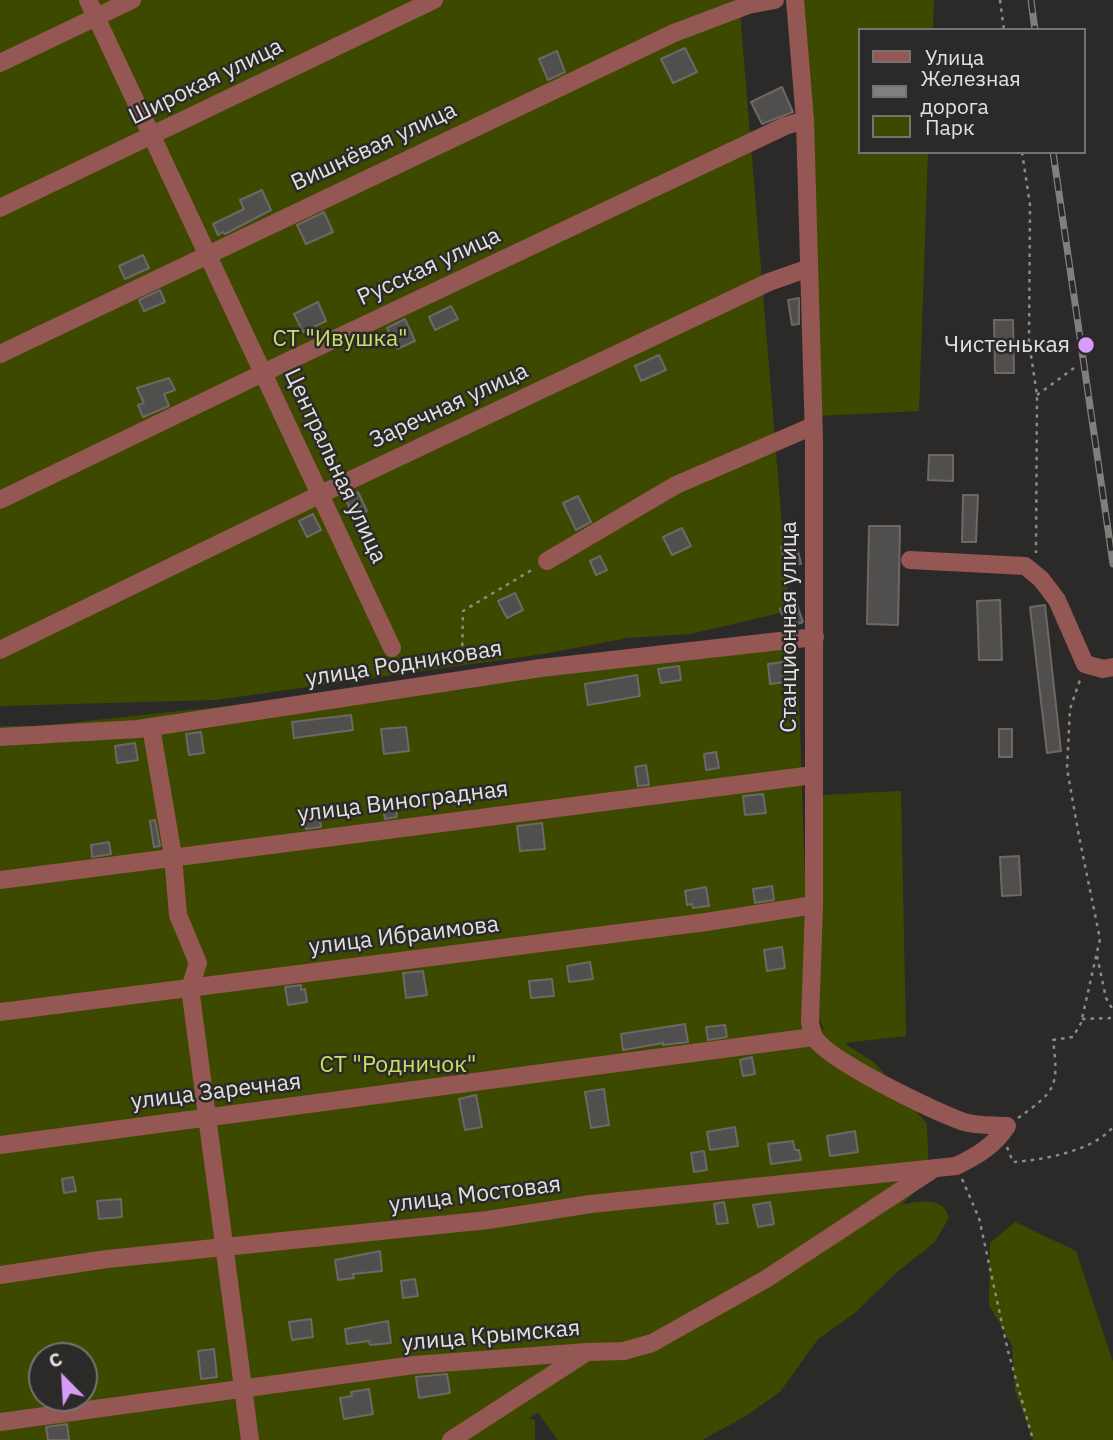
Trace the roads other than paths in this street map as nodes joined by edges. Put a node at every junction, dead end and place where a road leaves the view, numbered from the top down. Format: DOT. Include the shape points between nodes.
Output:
graph roads {
  1 [pos="88,0"];
  2 [pos="132,0"];
  3 [pos="435,0"];
  4 [pos="775,0"];
  5 [pos="795,0"];
  6 [pos="96,17"];
  7 [pos="0,63"];
  8 [pos="805,120"];
  9 [pos="153,134"];
  10 [pos="0,208"];
  11 [pos="208,253"];
  12 [pos="809,268"];
  13 [pos="0,354"];
  14 [pos="263,373"];
  15 [pos="814,426"];
  16 [pos="321,494"];
  17 [pos="0,500"];
  18 [pos="910,560"];
  19 [pos="547,561"];
  20 [pos="815,637"];
  21 [pos="392,648"];
  22 [pos="0,650"];
  23 [pos="1113,667"];
  24 [pos="151,727"];
  25 [pos="0,737"];
  26 [pos="813,775"];
  27 [pos="173,856"];
  28 [pos="0,880"];
  29 [pos="814,905"];
  30 [pos="190,988"];
  31 [pos="0,1012"];
  32 [pos="813,1037"];
  33 [pos="207,1118"];
  34 [pos="0,1144"];
  35 [pos="938,1166"];
  36 [pos="223,1249"];
  37 [pos="0,1275"];
  38 [pos="587,1352"];
  39 [pos="244,1390"];
  40 [pos="0,1422"];
  41 [pos="250,1440"];
  42 [pos="451,1440"];
  1 -- 6 [label="street, Центральная улица"];
  2 -- 6 [label="street"];
  3 -- 9 [label="street, Широкая улица"];
  4 -- 11 [label="street, Вишнёвая улица" via="748,5 674,33"];
  5 -- 8 [label="street, Станционная улица"];
  6 -- 7 [label="street"];
  6 -- 9 [label="street, Центральная улица"];
  8 -- 12 [label="street, Станционная улица"];
  8 -- 14 [label="street, Русская улица"];
  9 -- 10 [label="street, Широкая улица"];
  9 -- 11 [label="street, Центральная улица"];
  11 -- 13 [label="street, Вишнёвая улица"];
  11 -- 14 [label="street, Центральная улица"];
  12 -- 15 [label="street, Станционная улица"];
  12 -- 16 [label="street, Заречная улица" via="769,282"];
  14 -- 16 [label="street, Центральная улица"];
  14 -- 17 [label="street, Русская улица"];
  15 -- 19 [label="street" via="676,485"];
  15 -- 20 [label="street, Станционная улица"];
  16 -- 21 [label="street, Центральная улица"];
  16 -- 22 [label="street, Заречная улица"];
  18 -- 23 [label="street" via="1025,566 1057,600 1085,664"];
  20 -- 24 [label="street, улица Родниковая" via="541,668"];
  20 -- 26 [label="street, Станционная улица"];
  24 -- 25 [label="street, улица Родниковая"];
  24 -- 27 [label="street"];
  26 -- 27 [label="street, улица Виноградная"];
  26 -- 29 [label="street, Станционная улица"];
  27 -- 28 [label="street, улица Виноградная"];
  27 -- 30 [label="street" via="178,915 198,963"];
  29 -- 30 [label="street, улица Ибраимова"];
  29 -- 32 [label="street, Станционная улица"];
  30 -- 31 [label="street, улица Ибраимова"];
  30 -- 33 [label="street"];
  32 -- 33 [label="street, улица Заречная"];
  32 -- 35 [label="street, улица Мостовая" via="828,1053 934,1110 968,1123 1007,1126 980,1155 956,1166"];
  33 -- 34 [label="street, улица Заречная"];
  33 -- 36 [label="street"];
  35 -- 36 [label="street, улица Мостовая"];
  35 -- 38 [label="street, улица Крымская" via="766,1279 652,1343 624,1351"];
  36 -- 37 [label="street, улица Мостовая" via="107,1259"];
  36 -- 39 [label="street"];
  38 -- 39 [label="street, улица Крымская" via="414,1365"];
  38 -- 42 [label="street"];
  39 -- 40 [label="street, улица Крымская"];
  39 -- 41 [label="street"];
}
